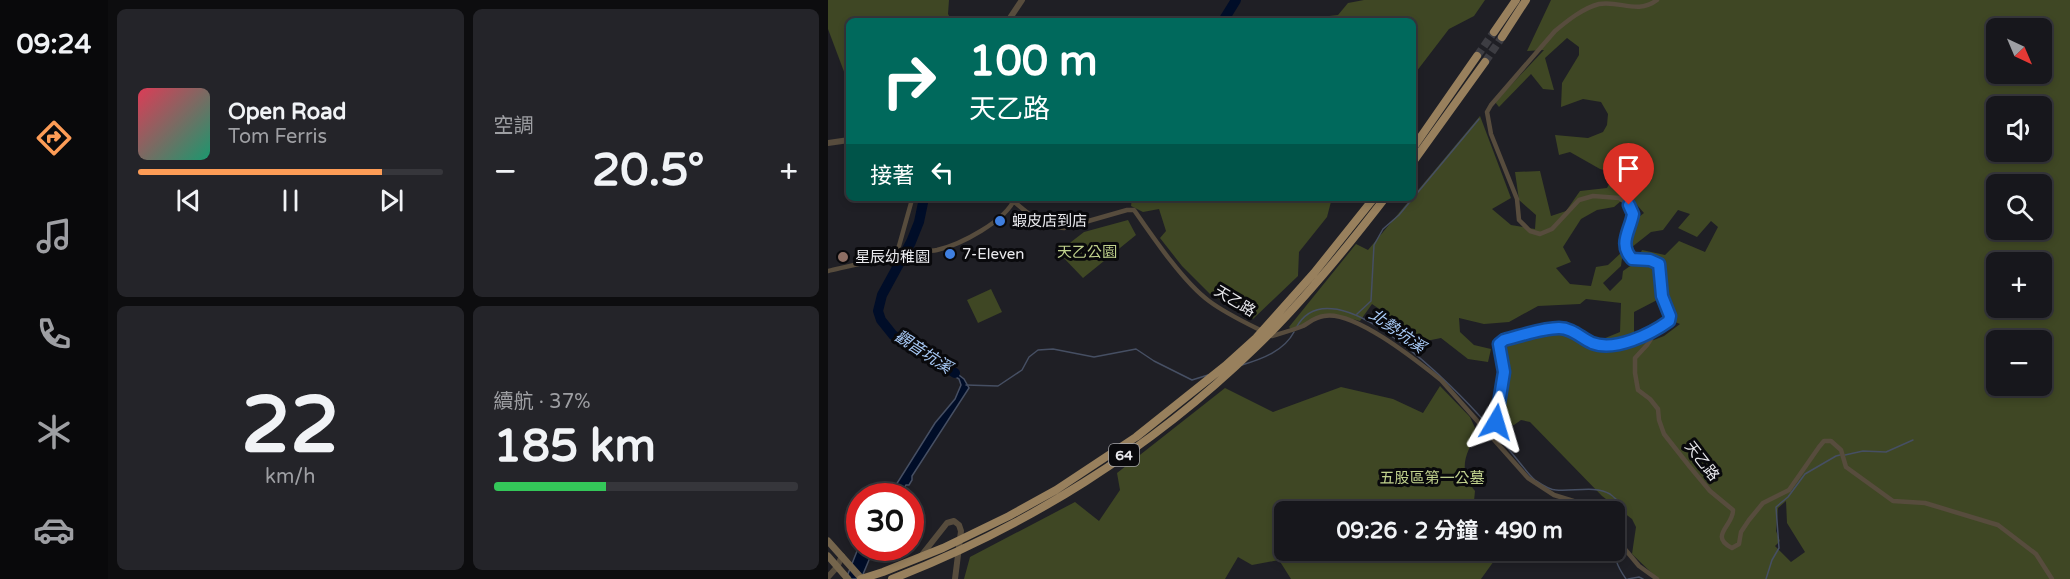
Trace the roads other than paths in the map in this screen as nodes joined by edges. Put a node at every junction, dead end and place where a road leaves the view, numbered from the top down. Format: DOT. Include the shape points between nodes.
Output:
graph roads {
  1 [pos="1022,0"];
  2 [pos="1516,0"];
  3 [pos="1526,0"];
  4 [pos="1658,0"];
  5 [pos="1010,18"];
  6 [pos="1494,32"];
  7 [pos="1502,37"];
  8 [pos="1477,56"];
  9 [pos="1485,62"];
  10 [pos="846,140"];
  11 [pos="828,142"];
  12 [pos="1416,144"];
  13 [pos="1416,158"];
  14 [pos="911,201"];
  15 [pos="1012,201"];
  16 [pos="1016,201"];
  17 [pos="1372,201"];
  18 [pos="1382,201"];
  19 [pos="893,256"];
  20 [pos="828,271"];
  21 [pos="1317,275"];
  22 [pos="1657,330"];
  23 [pos="1487,431"];
  24 [pos="1573,501"];
  25 [pos="828,541"];
  26 [pos="1625,549"];
  27 [pos="829,559"];
  28 [pos="845,560"];
  29 [pos="839,570"];
  30 [pos="828,577"];
  31 [pos="848,579"];
  32 [pos="862,579"];
  33 [pos="892,579"];
  34 [pos="903,579"];
  35 [pos="955,579"];
  36 [pos="1657,579"];
  37 [pos="2052,579"];
  1 -- 5 [label="street"];
  2 -- 6 [label="highway"];
  3 -- 7 [label="highway"];
  4 -- 22 [label="street" via="1644,8 1600,3 1579,14 1555,31 1487,112 1519,220 1530,231 1540,234 1552,229 1579,200 1593,196 1619,198 1629,205 1633,214 1624,244 1626,252 1632,259 1659,264 1662,296 1670,316"];
  8 -- 12 [label="highway"];
  9 -- 13 [label="highway"];
  10 -- 11 [label="street"];
  14 -- 19 [label="street"];
  15 -- 19 [label="street" via="999,218 965,241 934,251"];
  16 -- 23 [label="street, 天乙路" via="1053,228 1134,210 1208,300 1272,336 1322,316 1352,320 1425,366"];
  17 -- 21 [label="highway, 64"];
  18 -- 21 [label="highway, 64"];
  19 -- 20 [label="street"];
  21 -- 32 [label="highway, 64" via="1225,366 1093,467 1009,516 943,548"];
  21 -- 33 [label="highway, 64" via="1270,334 1230,371 1104,470 1014,524"];
  22 -- 23 [label="street" via="1638,339 1605,346 1560,328 1504,340 1499,344 1504,372 1496,422"];
  22 -- 37 [label="street, 天乙路" via="1635,358 1638,390 1658,409 1664,434 1710,491 1732,510 1732,519 1722,534 1728,546 1739,544 1741,532 1763,503 1789,490 1824,441 1831,441 1841,450 1846,467 1886,497 1893,501 1925,502 1998,525 2036,554"];
  23 -- 24 [label="street, 天乙路" via="1538,486"];
  25 -- 28 [label="main road"];
  26 -- 36 [label="street"];
  27 -- 28 [label="street"];
  27 -- 29 [label="main road"];
  28 -- 29 [label="street"];
  28 -- 32 [label="main road"];
  29 -- 30 [label="street"];
  29 -- 31 [label="main road"];
  34 -- 35 [label="street" via="944,526 954,521 961,531"];
}
